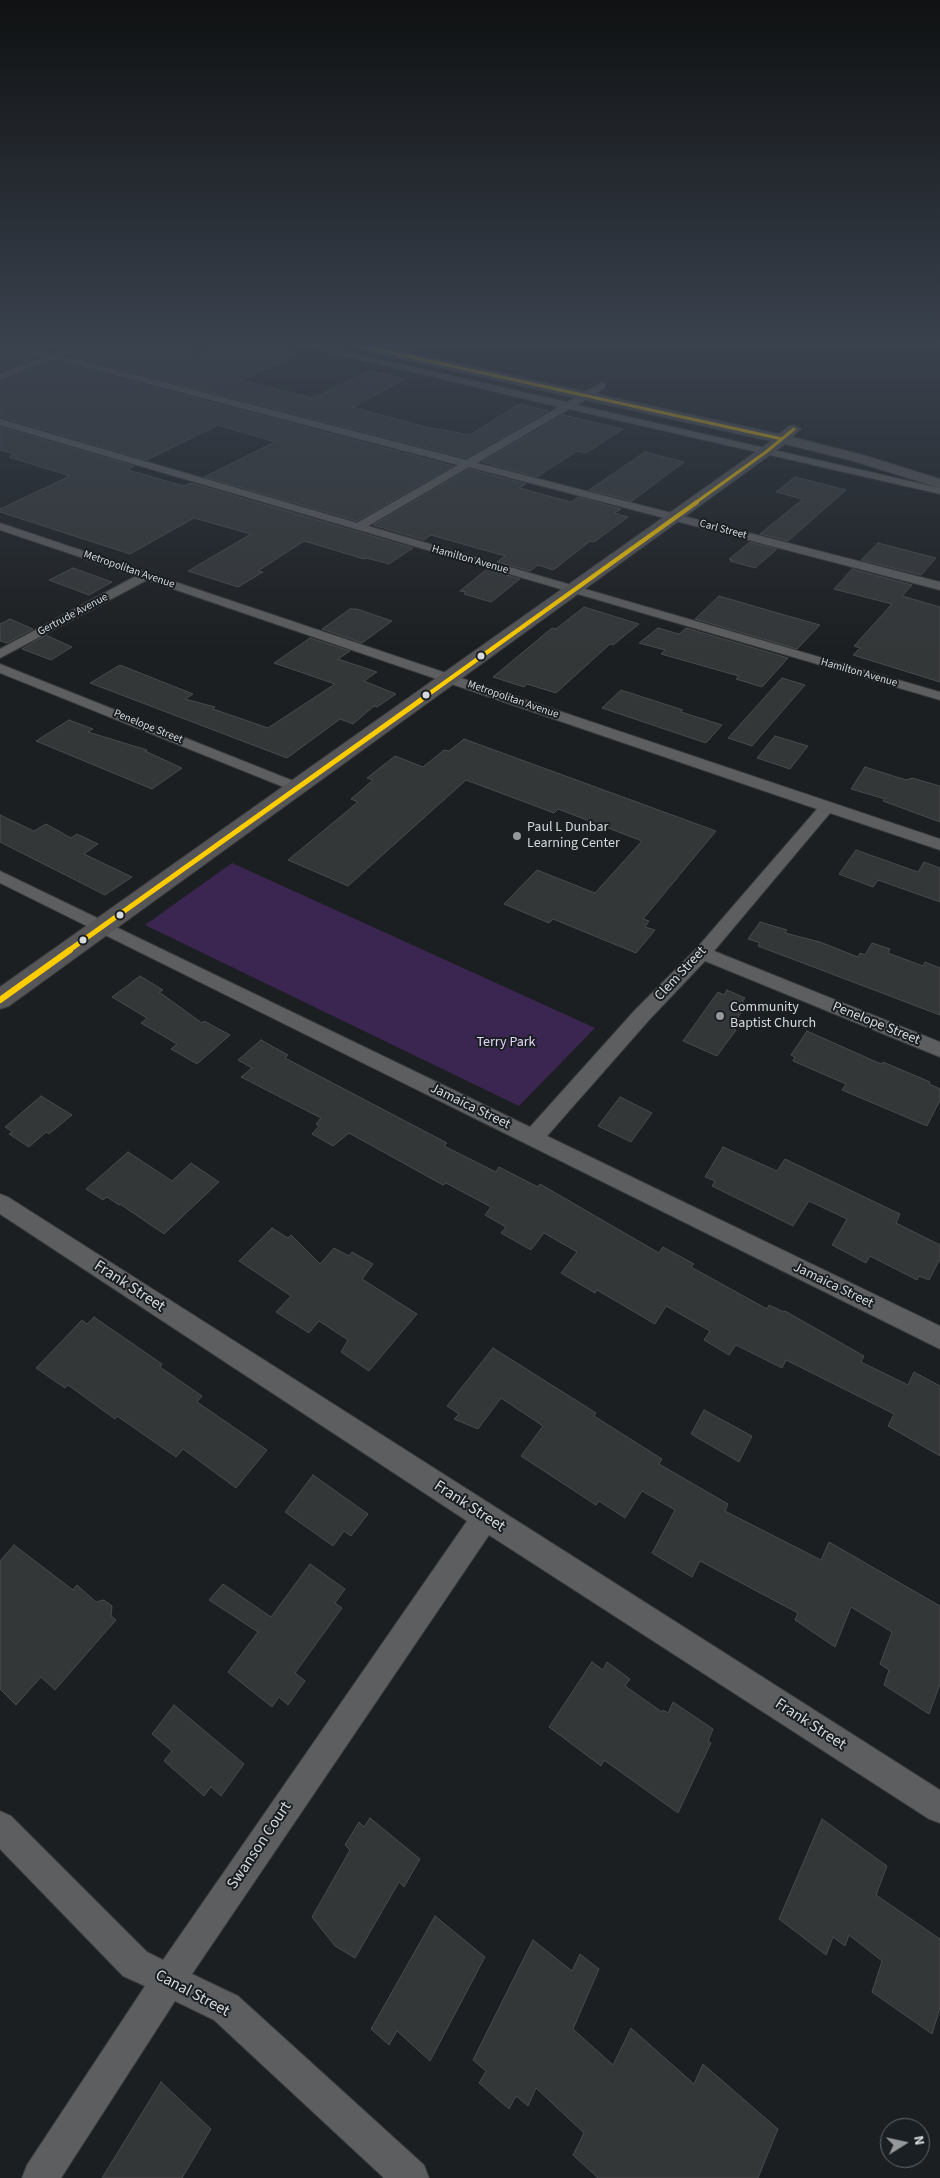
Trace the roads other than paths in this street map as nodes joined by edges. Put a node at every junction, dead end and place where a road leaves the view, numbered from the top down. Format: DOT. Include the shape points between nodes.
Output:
graph roads {
  1 [pos="87,448"];
  2 [pos="403,448"];
  3 [pos="494,448"];
  4 [pos="747,448"];
  5 [pos="771,448"];
  6 [pos="817,448"];
  7 [pos="868,448"];
  8 [pos="766,452"];
  9 [pos="897,455"];
  10 [pos="466,464"];
  11 [pos="940,484"];
  12 [pos="940,491"];
  13 [pos="676,517"];
  14 [pos="0,526"];
  15 [pos="358,527"];
  16 [pos="146,576"];
  17 [pos="940,586"];
  18 [pos="573,590"];
  19 [pos="0,654"];
  20 [pos="0,668"];
  21 [pos="449,678"];
  22 [pos="940,696"];
  23 [pos="296,787"];
  24 [pos="827,807"];
  25 [pos="940,845"];
  26 [pos="0,876"];
  27 [pos="102,926"];
  28 [pos="702,953"];
  29 [pos="0,1000"];
  30 [pos="940,1050"];
  31 [pos="532,1138"];
  32 [pos="0,1203"];
  33 [pos="940,1338"];
  34 [pos="485,1517"];
  35 [pos="940,1808"];
  36 [pos="0,1827"];
  37 [pos="168,1981"];
  38 [pos="40,2178"];
  39 [pos="411,2178"];
  1 -- 15 [label="street, Hamilton Avenue"];
  2 -- 10 [label="street, Carl Street"];
  3 -- 10 [label="street"];
  4 -- 8 [label="street"];
  5 -- 8 [label="main road"];
  6 -- 11 [label="main road"];
  7 -- 9 [label="main road"];
  8 -- 12 [label="street"];
  8 -- 13 [label="main road"];
  10 -- 13 [label="street, Carl Street"];
  10 -- 15 [label="street"];
  13 -- 17 [label="street, Carl Street"];
  13 -- 18 [label="main road"];
  14 -- 16 [label="street, Metropolitan Avenue"];
  15 -- 18 [label="street, Hamilton Avenue"];
  16 -- 19 [label="street, Gertrude Avenue"];
  16 -- 21 [label="street, Metropolitan Avenue"];
  18 -- 21 [label="main road"];
  18 -- 22 [label="street, Hamilton Avenue"];
  20 -- 23 [label="street, Penelope Street"];
  21 -- 23 [label="main road"];
  21 -- 24 [label="street, Metropolitan Avenue"];
  23 -- 27 [label="main road"];
  24 -- 25 [label="street, Metropolitan Avenue"];
  24 -- 28 [label="street, Clem Street"];
  26 -- 27 [label="street, Jamaica Street"];
  27 -- 29 [label="main road"];
  27 -- 31 [label="street, Jamaica Street"];
  28 -- 30 [label="street, Penelope Street"];
  28 -- 31 [label="street, Clem Street"];
  31 -- 33 [label="street, Jamaica Street"];
  32 -- 34 [label="street, Frank Street"];
  34 -- 35 [label="street, Frank Street"];
  34 -- 37 [label="street, Swanson Court"];
  36 -- 37 [label="street, Canal Street" via="135,1964"];
  37 -- 38 [label="street, Swanson Court"];
  37 -- 39 [label="street, Canal Street" via="226,2008"];
}
